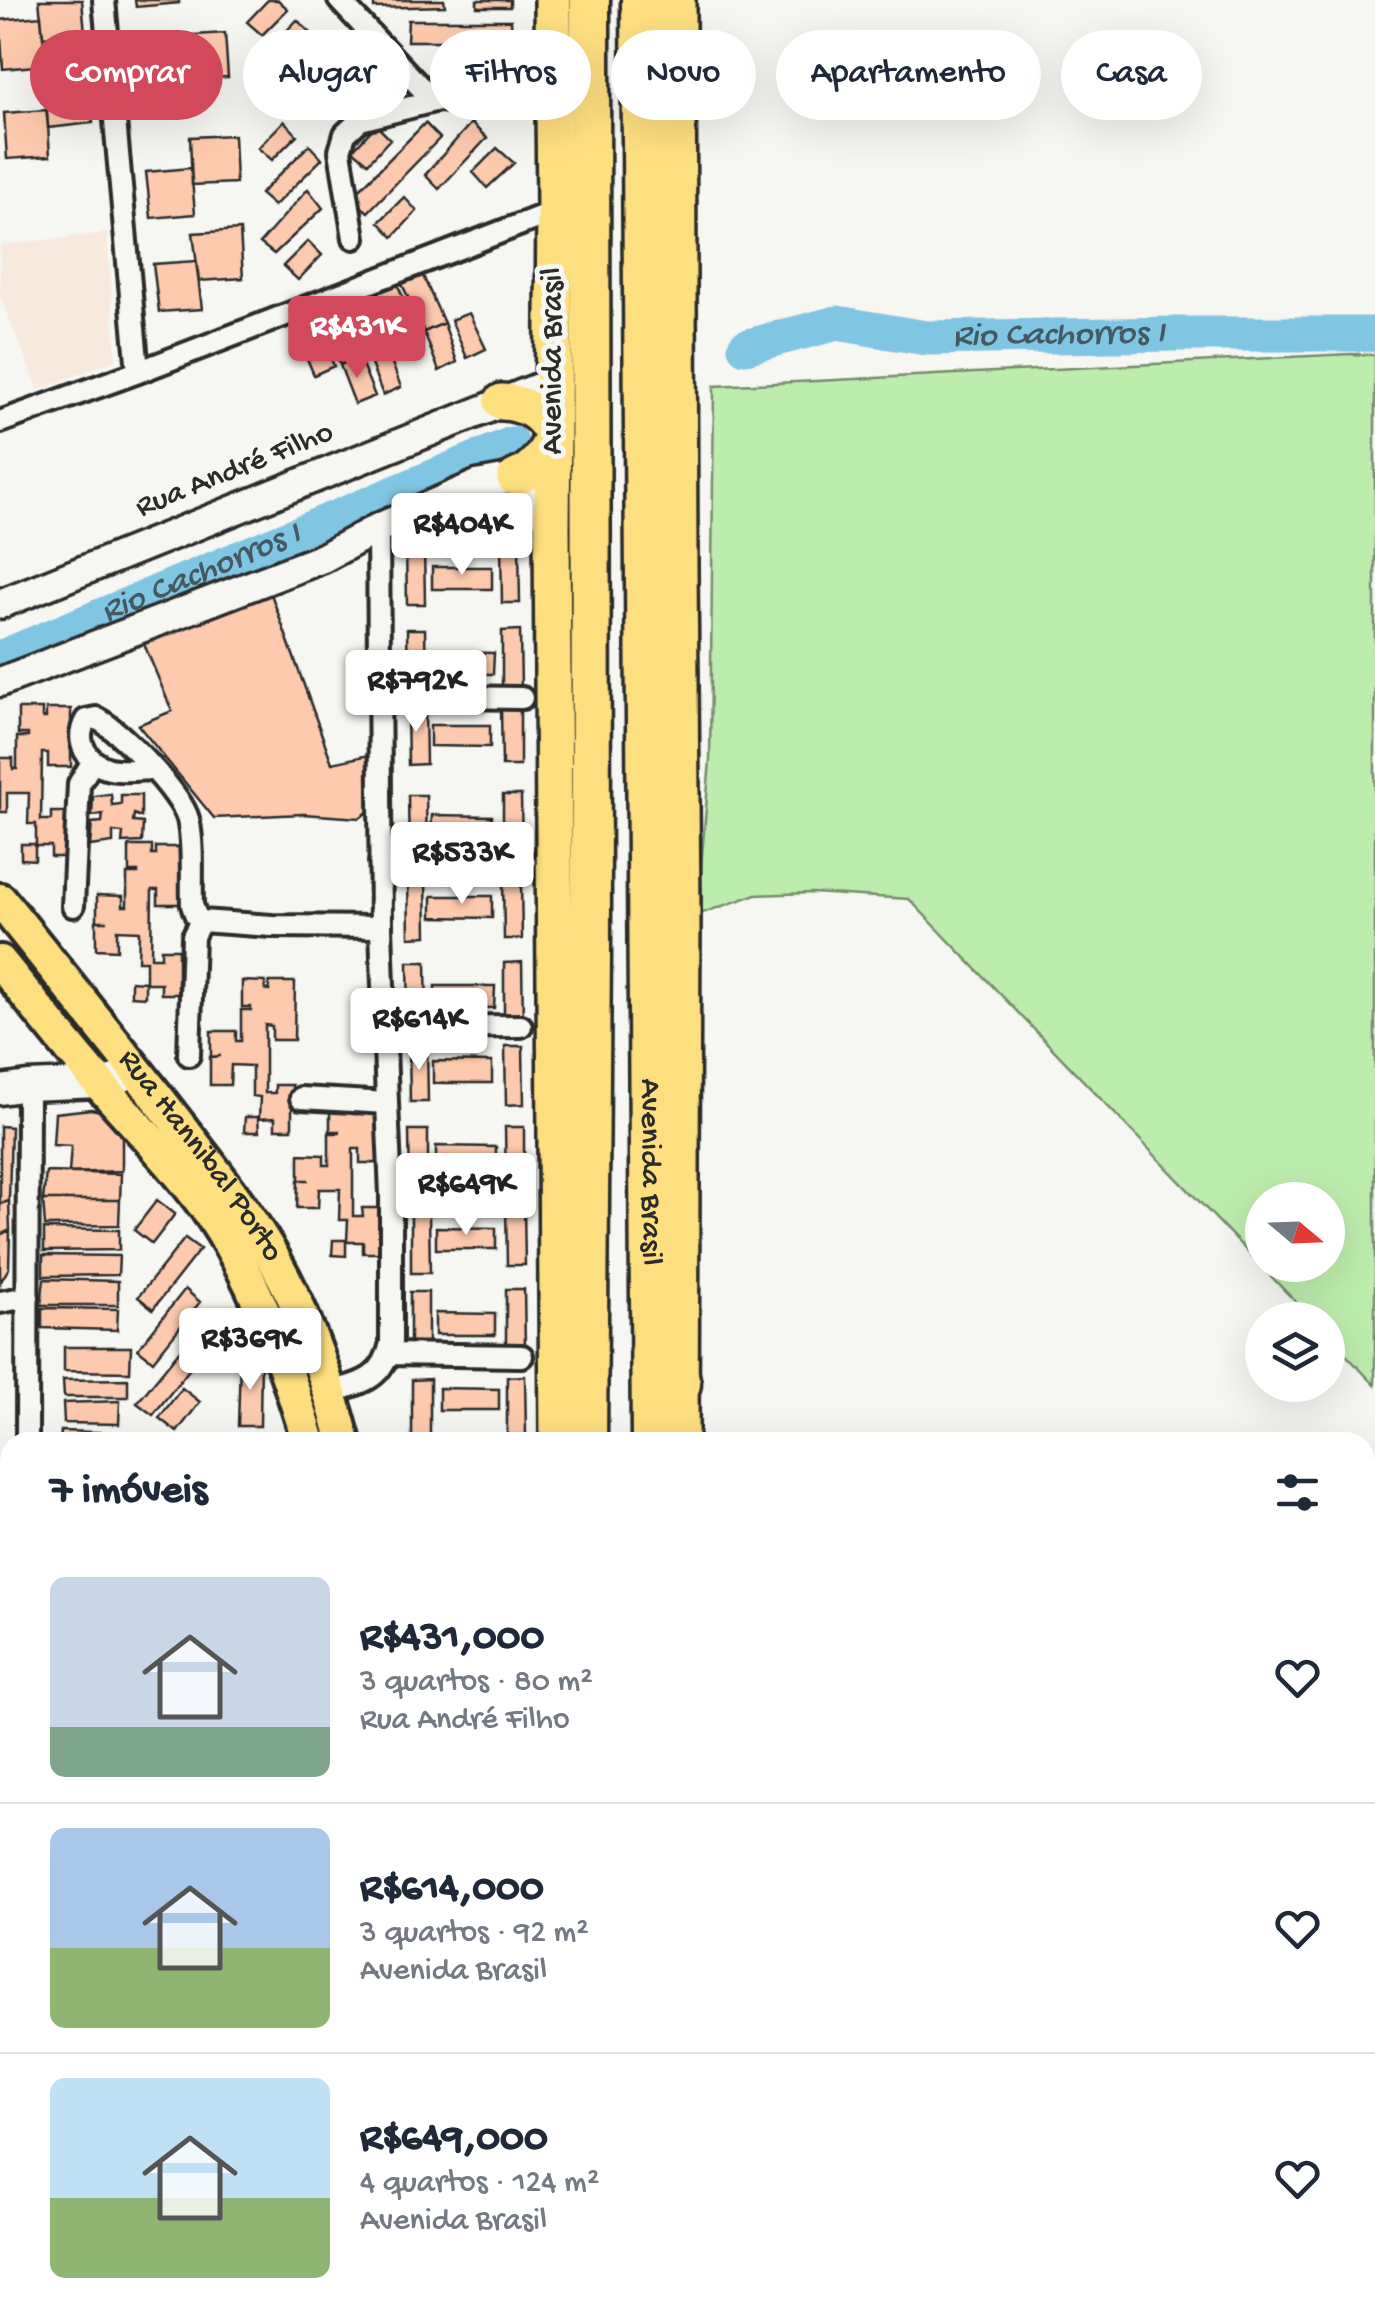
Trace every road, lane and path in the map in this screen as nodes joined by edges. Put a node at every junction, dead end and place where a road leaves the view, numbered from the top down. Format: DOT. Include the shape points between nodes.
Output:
graph roads {
  1 [pos="104,0"];
  2 [pos="338,0"];
  3 [pos="553,0"];
  4 [pos="590,0"];
  5 [pos="642,0"];
  6 [pos="660,0"];
  7 [pos="678,0"];
  8 [pos="553,30"];
  9 [pos="430,94"];
  10 [pos="430,102"];
  11 [pos="554,120"];
  12 [pos="555,212"];
  13 [pos="354,238"];
  14 [pos="642,270"];
  15 [pos="138,372"];
  16 [pos="553,382"];
  17 [pos="502,402"];
  18 [pos="0,422"];
  19 [pos="553,436"];
  20 [pos="519,476"];
  21 [pos="552,527"];
  22 [pos="378,528"];
  23 [pos="0,604"];
  24 [pos="0,682"];
  25 [pos="379,696"];
  26 [pos="522,698"];
  27 [pos="93,762"];
  28 [pos="152,769"];
  29 [pos="380,862"];
  30 [pos="525,862"];
  31 [pos="0,900"];
  32 [pos="73,906"];
  33 [pos="201,921"];
  34 [pos="381,927"];
  35 [pos="1,965"];
  36 [pos="521,1026"];
  37 [pos="384,1027"];
  38 [pos="114,1042"];
  39 [pos="189,1055"];
  40 [pos="138,1072"];
  41 [pos="92,1073"];
  42 [pos="28,1086"];
  43 [pos="301,1098"];
  44 [pos="387,1103"];
  45 [pos="391,1194"];
  46 [pos="513,1195"];
  47 [pos="649,1247"];
  48 [pos="28,1297"];
  49 [pos="0,1302"];
  50 [pos="388,1354"];
  51 [pos="522,1356"];
  52 [pos="681,1384"];
  53 [pos="330,1392"];
  54 [pos="27,1432"];
  55 [pos="307,1432"];
  56 [pos="341,1432"];
  57 [pos="558,1432"];
  58 [pos="587,1432"];
  59 [pos="650,1432"];
  60 [pos="680,1432"];
  1 -- 15 [label="street"];
  2 -- 9 [label="street"];
  3 -- 8 [label="highway, Avenida Brasil"];
  4 -- 58 [label="highway, Avenida Brasil"];
  5 -- 14 [label="highway, Avenida Brasil"];
  6 -- 14 [label="highway"];
  7 -- 52 [label="highway, Avenida Brasil"];
  10 -- 13 [label="street" via="360,120 346,134 340,151"];
  11 -- 12 [label="highway, Avenida Brasil"];
  12 -- 15 [label="street"];
  12 -- 16 [label="highway, Avenida Brasil"];
  14 -- 47 [label="highway, Avenida Brasil"];
  15 -- 18 [label="street"];
  16 -- 17 [label="street, Rua André Filho"];
  16 -- 19 [label="highway, Avenida Brasil"];
  17 -- 19 [label="highway" via="535,412"];
  17 -- 23 [label="street, Rua André Filho"];
  19 -- 20 [label="highway" via="541,459"];
  19 -- 21 [label="highway, Avenida Brasil"];
  20 -- 21 [label="street"];
  20 -- 22 [label="street" via="477,485"];
  21 -- 57 [label="highway, Avenida Brasil"];
  22 -- 24 [label="street" via="323,558"];
  22 -- 25 [label="street"];
  25 -- 26 [label="street"];
  25 -- 29 [label="street"];
  27 -- 28 [label="street" via="118,771"];
  27 -- 28 [label="street" via="80,731 96,718"];
  27 -- 32 [label="street" via="79,784"];
  28 -- 33 [label="street" via="184,807 192,905"];
  29 -- 30 [label="street"];
  29 -- 34 [label="street"];
  31 -- 38 [label="main road, Rua Hannibal Porto"];
  33 -- 34 [label="street"];
  33 -- 39 [label="street" via="193,936"];
  34 -- 37 [label="street"];
  35 -- 41 [label="main road, Rua Hannibal Porto"];
  36 -- 37 [label="street"];
  37 -- 44 [label="street"];
  38 -- 40 [label="main road, Rua Hannibal Porto"];
  38 -- 41 [label="street"];
  40 -- 41 [label="street"];
  40 -- 53 [label="main road, Rua Hannibal Porto" via="257,1232 304,1320"];
  41 -- 42 [label="street"];
  41 -- 55 [label="main road, Rua Hannibal Porto" via="216,1223 268,1323"];
  42 -- 48 [label="street"];
  43 -- 44 [label="street"];
  44 -- 45 [label="street"];
  45 -- 46 [label="street"];
  45 -- 50 [label="street"];
  47 -- 52 [label="highway"];
  47 -- 59 [label="highway, Avenida Brasil"];
  48 -- 49 [label="street"];
  48 -- 54 [label="street"];
  50 -- 51 [label="street"];
  50 -- 53 [label="street" via="368,1380"];
  52 -- 60 [label="highway, Avenida Brasil"];
  53 -- 56 [label="main road, Rua Hannibal Porto"];
}
